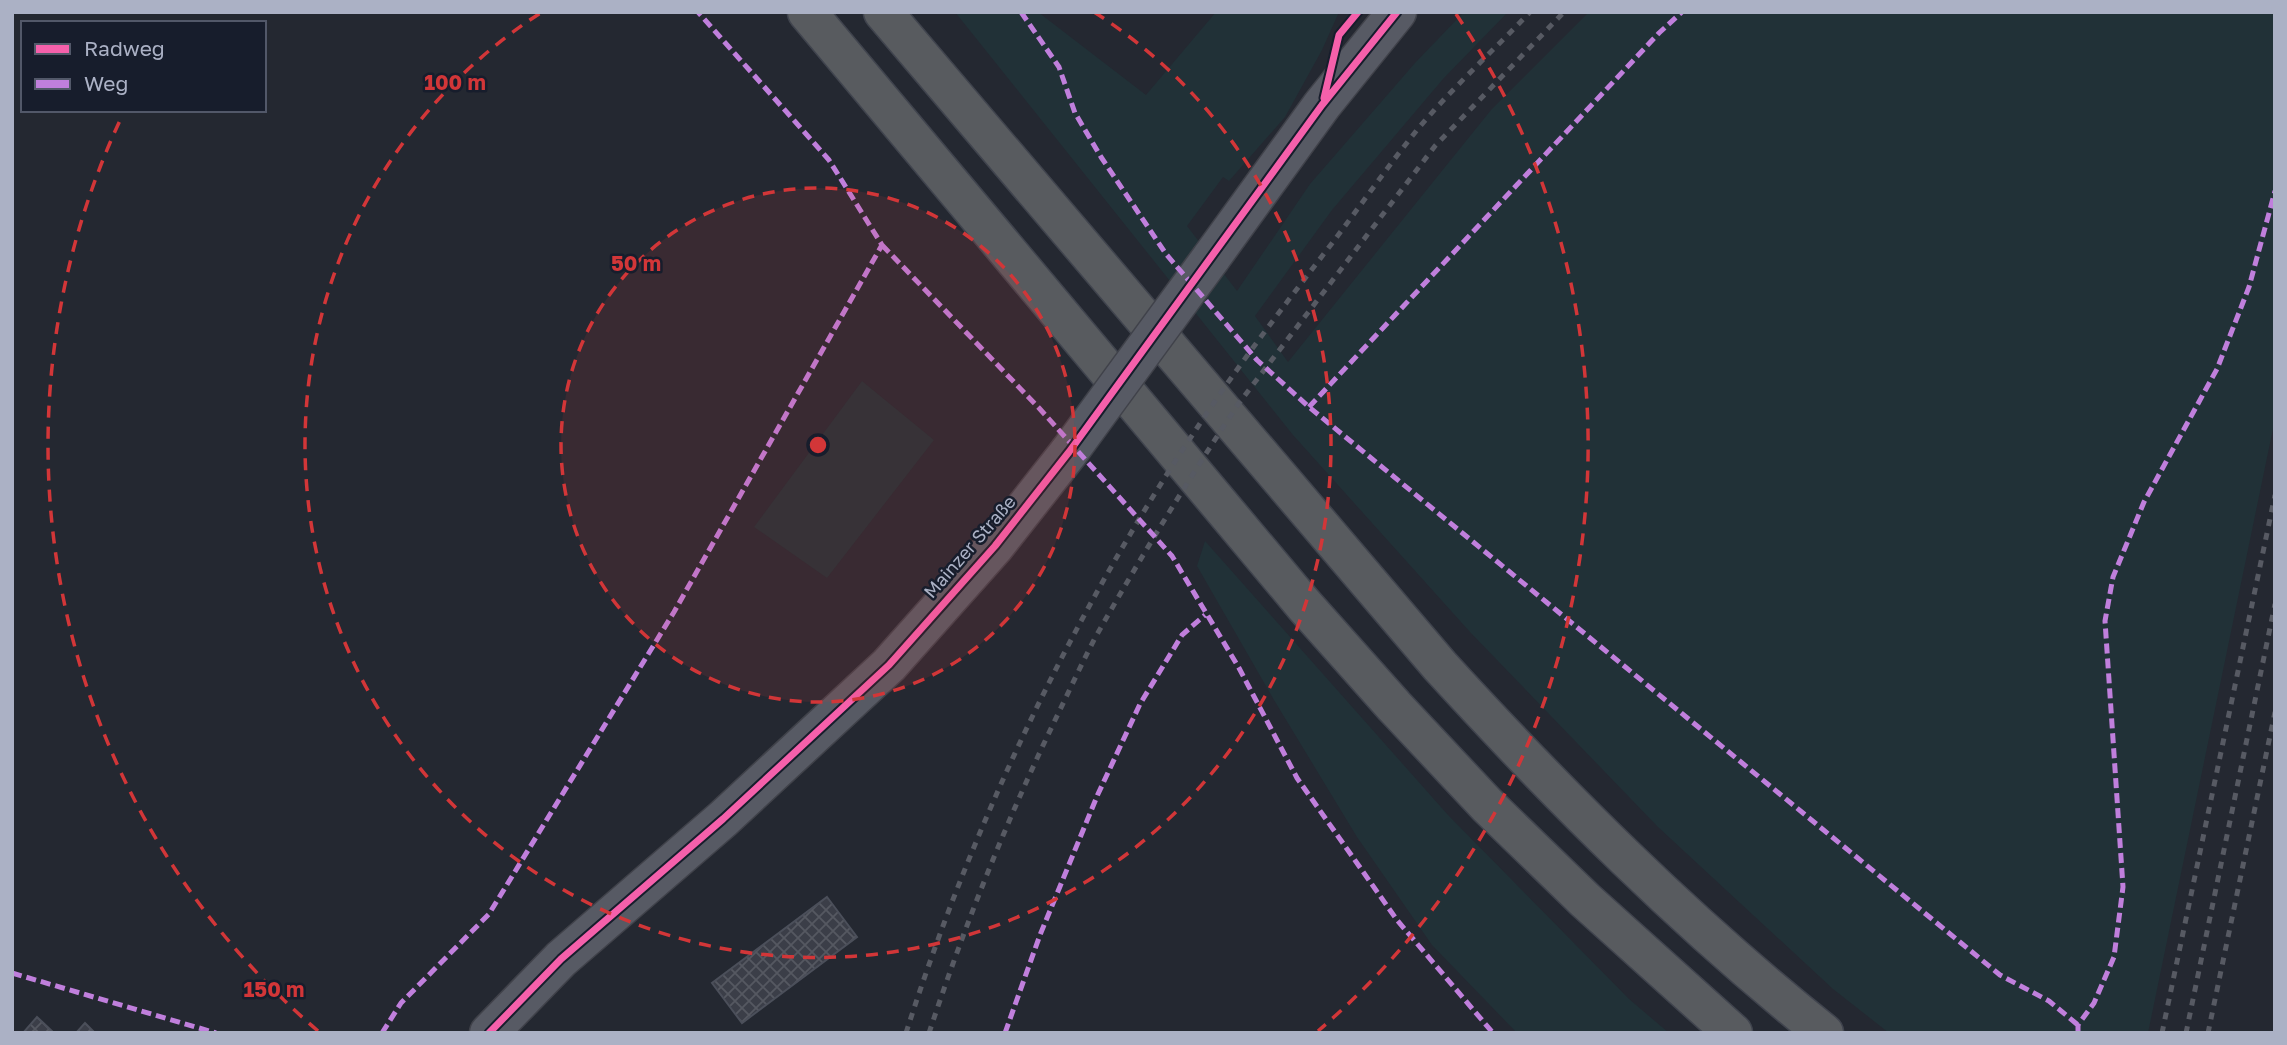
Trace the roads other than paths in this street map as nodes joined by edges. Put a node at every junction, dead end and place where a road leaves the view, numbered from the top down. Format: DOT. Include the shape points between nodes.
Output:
graph roads {
  1 [pos="807,12"];
  2 [pos="883,12"];
  3 [pos="1397,12"];
  4 [pos="489,1033"];
  5 [pos="1733,1033"];
  6 [pos="1824,1033"];
  1 -- 5 [label="highway" via="1394,706 1585,900"];
  2 -- 6 [label="highway" via="1475,705 1623,856"];
  3 -- 4 [label="main road, Mainzer Straße, bridge" via="1322,105 995,546 889,664 723,820 561,959"];
}
